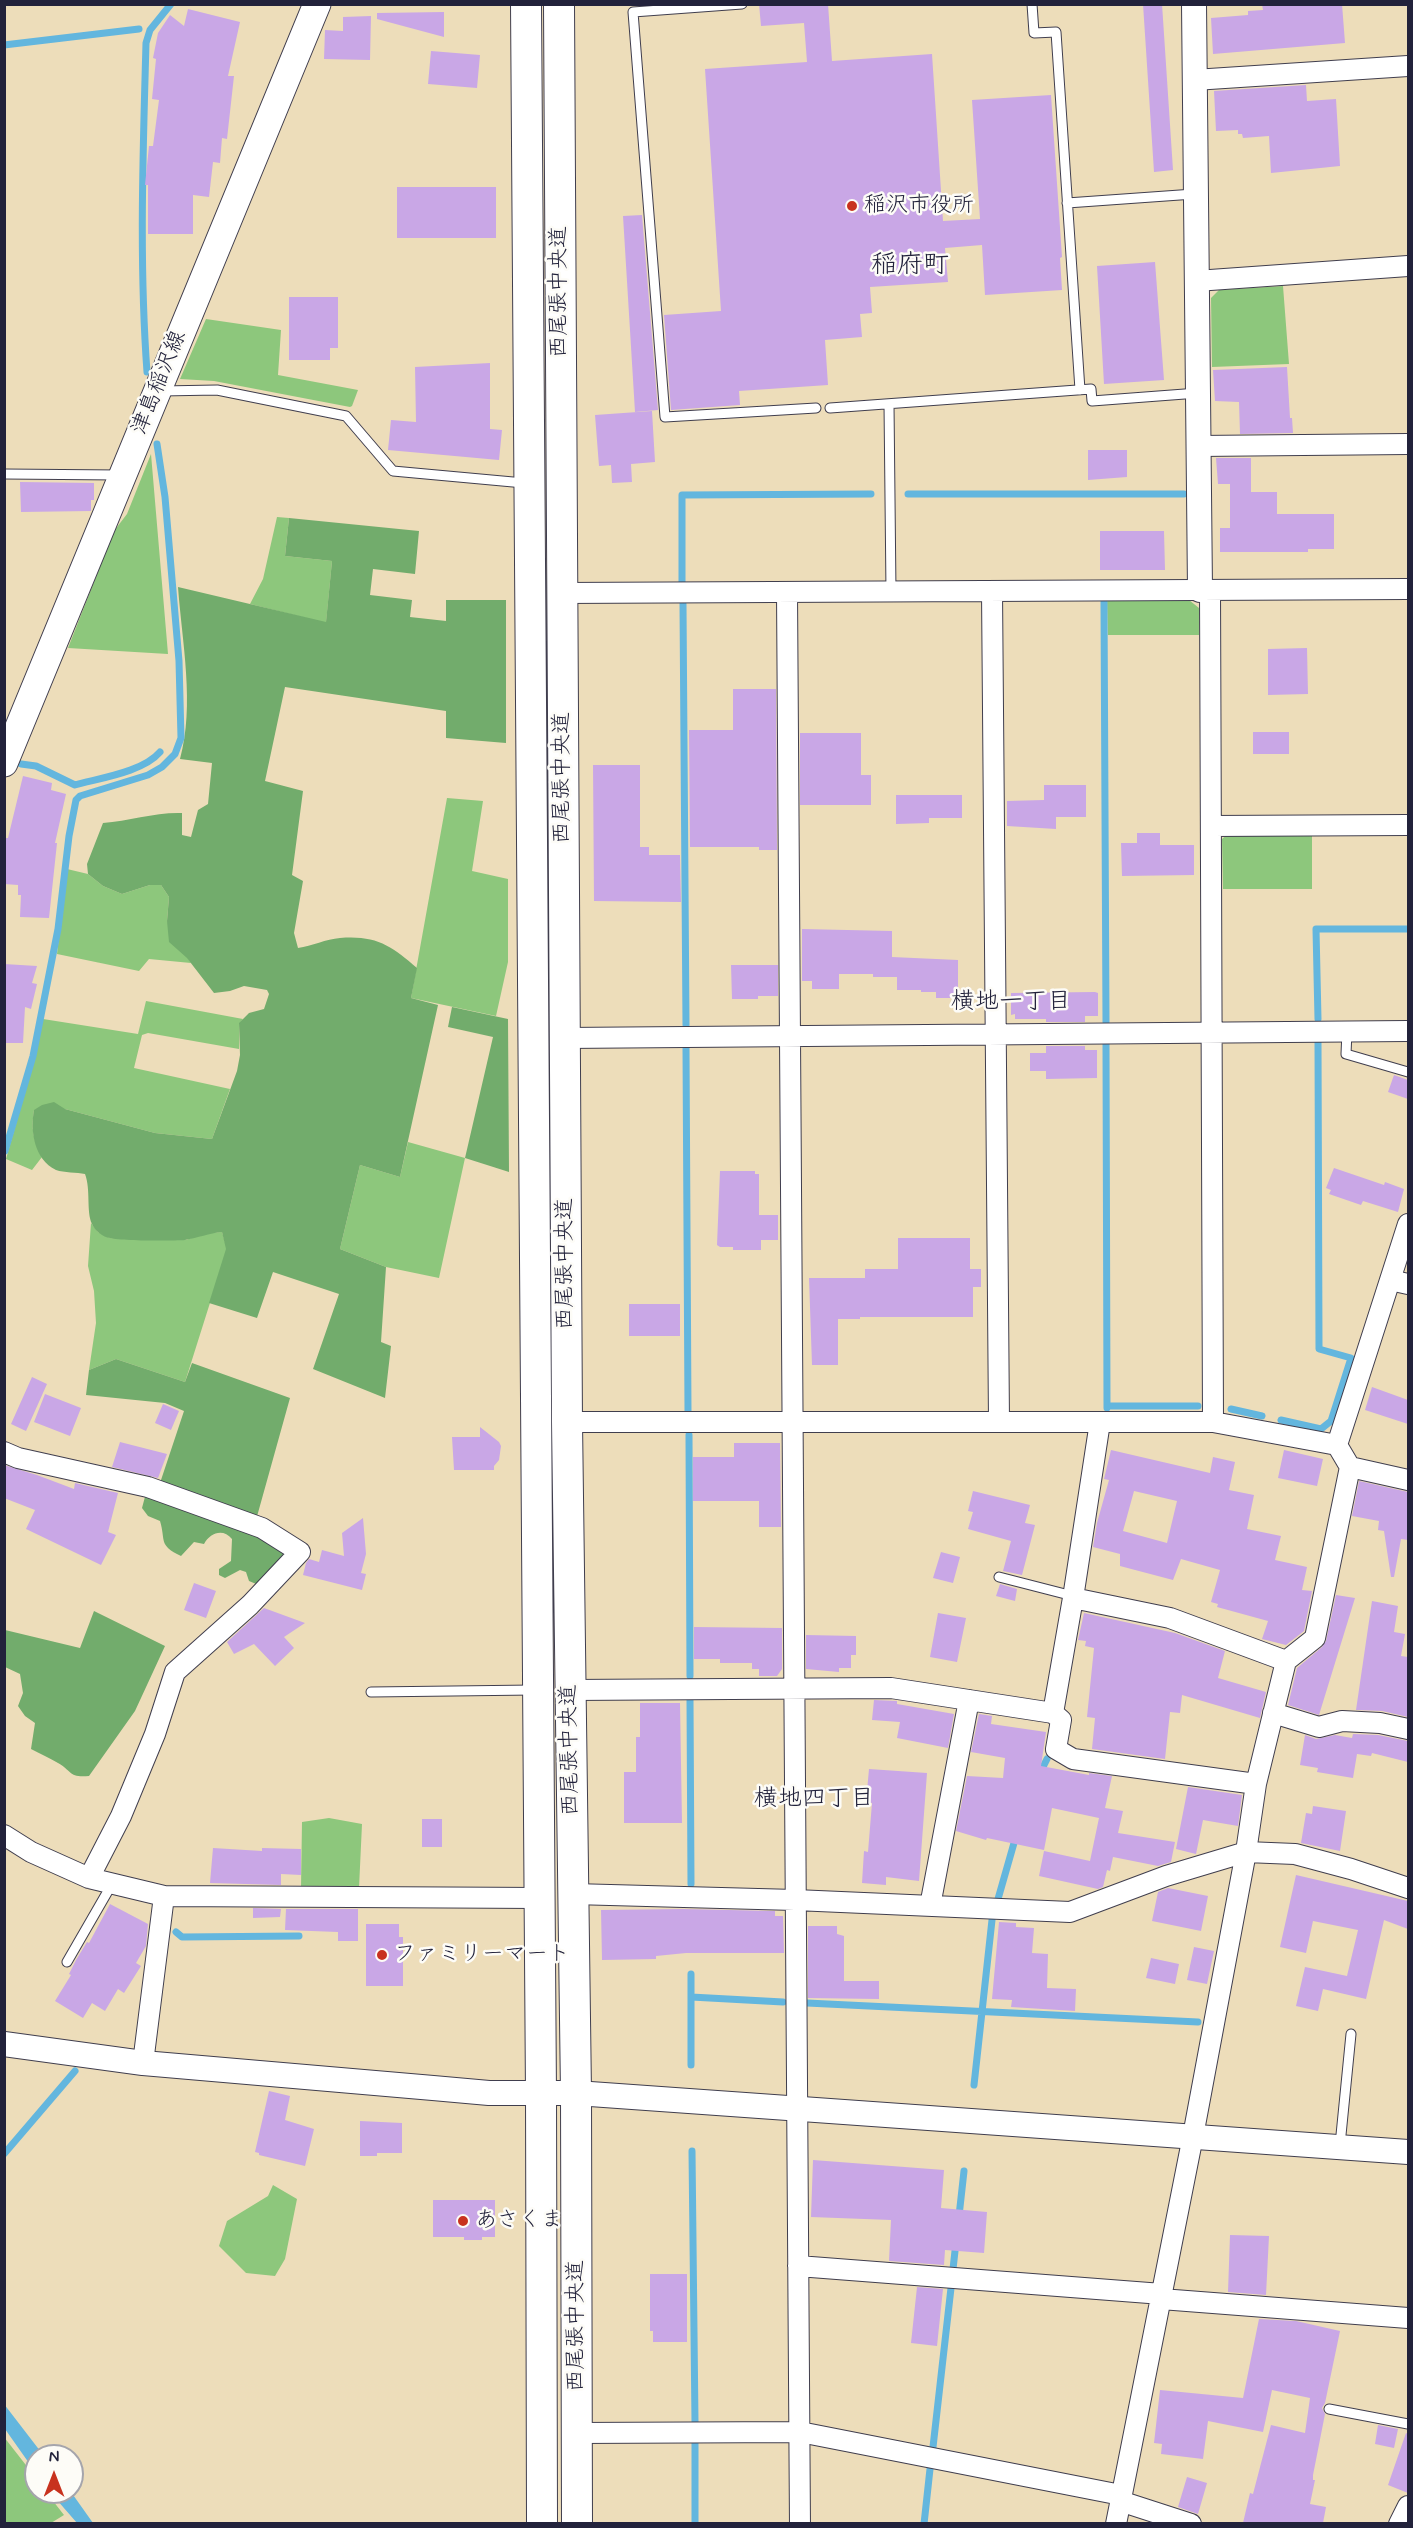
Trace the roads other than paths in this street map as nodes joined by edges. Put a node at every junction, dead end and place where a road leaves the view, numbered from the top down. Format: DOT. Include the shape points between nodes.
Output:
graph roads {
  1 [pos="317,4"];
  2 [pos="526,4"];
  3 [pos="559,4"];
  4 [pos="742,4"];
  5 [pos="1032,4"];
  6 [pos="1194,4"];
  7 [pos="1408,66"];
  8 [pos="1194,80"];
  9 [pos="1195,194"];
  10 [pos="1067,203"];
  11 [pos="1408,266"];
  12 [pos="1196,281"];
  13 [pos="1080,390"];
  14 [pos="157,391"];
  15 [pos="1198,393"];
  16 [pos="889,404"];
  17 [pos="816,408"];
  18 [pos="830,408"];
  19 [pos="1408,444"];
  20 [pos="1198,446"];
  21 [pos="4,474"];
  22 [pos="123,475"];
  23 [pos="530,483"];
  24 [pos="1408,589"];
  25 [pos="1205,590"];
  26 [pos="992,591"];
  27 [pos="787,592"];
  28 [pos="891,592"];
  29 [pos="562,593"];
  30 [pos="4,763"];
  31 [pos="1408,825"];
  32 [pos="1211,826"];
  33 [pos="1347,1031"];
  34 [pos="1408,1031"];
  35 [pos="1212,1032"];
  36 [pos="996,1034"];
  37 [pos="790,1036"];
  38 [pos="565,1038"];
  39 [pos="1408,1072"];
  40 [pos="1408,1224"];
  41 [pos="1399,1282"];
  42 [pos="567,1422"];
  43 [pos="792,1422"];
  44 [pos="999,1422"];
  45 [pos="1100,1422"];
  46 [pos="1213,1422"];
  47 [pos="1337,1444"];
  48 [pos="4,1452"];
  49 [pos="1350,1467"];
  50 [pos="1408,1480"];
  51 [pos="999,1577"];
  52 [pos="1073,1597"];
  53 [pos="1286,1660"];
  54 [pos="793,1689"];
  55 [pos="538,1690"];
  56 [pos="570,1690"];
  57 [pos="371,1692"];
  58 [pos="969,1700"];
  59 [pos="1053,1713"];
  60 [pos="1273,1713"];
  61 [pos="1408,1729"];
  62 [pos="1256,1784"];
  63 [pos="4,1835"];
  64 [pos="1246,1852"];
  65 [pos="89,1878"];
  66 [pos="112,1883"];
  67 [pos="1408,1888"];
  68 [pos="573,1894"];
  69 [pos="164,1896"];
  70 [pos="540,1898"];
  71 [pos="795,1900"];
  72 [pos="930,1906"];
  73 [pos="67,1962"];
  74 [pos="1351,2034"];
  75 [pos="4,2044"];
  76 [pos="143,2063"];
  77 [pos="541,2093"];
  78 [pos="576,2093"];
  79 [pos="797,2108"];
  80 [pos="1193,2136"];
  81 [pos="1340,2147"];
  82 [pos="1408,2152"];
  83 [pos="798,2265"];
  84 [pos="1161,2297"];
  85 [pos="1408,2318"];
  86 [pos="1329,2409"];
  87 [pos="1408,2424"];
  88 [pos="800,2432"];
  89 [pos="577,2433"];
  90 [pos="1120,2498"];
  91 [pos="1408,2506"];
  92 [pos="542,2523"];
  93 [pos="577,2523"];
  94 [pos="800,2523"];
  95 [pos="1116,2523"];
  96 [pos="1191,2523"];
  97 [pos="1399,2523"];
  1 -- 14 [label="main road, 津島稲沢線"];
  2 -- 23 [label="main road, 西尾張中央道"];
  3 -- 29 [label="main road, 西尾張中央道"];
  4 -- 17 [label="lane" via="633,12 665,417"];
  5 -- 10 [label="lane" via="1034,33 1056,32"];
  6 -- 8 [label="street"];
  7 -- 8 [label="street"];
  8 -- 9 [label="street"];
  9 -- 10 [label="lane"];
  9 -- 12 [label="street"];
  10 -- 13 [label="lane"];
  11 -- 12 [label="street"];
  12 -- 15 [label="street"];
  13 -- 15 [label="lane" via="1091,388 1092,401"];
  13 -- 16 [label="lane"];
  14 -- 22 [label="main road, 津島稲沢線"];
  14 -- 23 [label="lane" via="217,390 346,416 393,471"];
  15 -- 20 [label="street"];
  16 -- 18 [label="lane"];
  16 -- 28 [label="lane"];
  19 -- 20 [label="street"];
  20 -- 25 [label="street"];
  21 -- 22 [label="lane"];
  22 -- 30 [label="main road, 津島稲沢線"];
  23 -- 55 [label="main road, 西尾張中央道"];
  24 -- 25 [label="street"];
  25 -- 26 [label="street"];
  25 -- 32 [label="street"];
  26 -- 28 [label="street"];
  26 -- 36 [label="street"];
  27 -- 28 [label="street"];
  27 -- 29 [label="street"];
  27 -- 37 [label="street"];
  29 -- 38 [label="main road, 西尾張中央道"];
  31 -- 32 [label="street"];
  32 -- 35 [label="street"];
  33 -- 34 [label="street"];
  33 -- 35 [label="street"];
  33 -- 39 [label="lane" via="1346,1054"];
  35 -- 36 [label="street"];
  35 -- 46 [label="street"];
  36 -- 37 [label="street"];
  36 -- 44 [label="street"];
  37 -- 38 [label="street"];
  37 -- 43 [label="street"];
  38 -- 42 [label="main road, 西尾張中央道"];
  40 -- 41 [label="street"];
  41 -- 47 [label="street"];
  42 -- 43 [label="street"];
  42 -- 56 [label="main road, 西尾張中央道"];
  43 -- 44 [label="street"];
  43 -- 54 [label="street"];
  44 -- 45 [label="street"];
  45 -- 46 [label="street"];
  45 -- 52 [label="street"];
  46 -- 47 [label="street"];
  47 -- 49 [label="street"];
  48 -- 65 [label="street" via="148,1487 262,1528 300,1552 250,1605 175,1672 147,1754"];
  49 -- 50 [label="street"];
  49 -- 53 [label="street" via="1316,1638"];
  51 -- 52 [label="lane"];
  52 -- 53 [label="street" via="1170,1618"];
  52 -- 59 [label="street"];
  53 -- 60 [label="street"];
  54 -- 56 [label="street"];
  54 -- 58 [label="street" via="891,1688"];
  54 -- 71 [label="street"];
  55 -- 57 [label="lane"];
  55 -- 70 [label="main road, 西尾張中央道"];
  56 -- 68 [label="main road, 西尾張中央道"];
  58 -- 59 [label="street"];
  58 -- 72 [label="street"];
  59 -- 62 [label="street" via="1061,1720 1056,1749 1073,1759"];
  60 -- 61 [label="street" via="1319,1727 1342,1721"];
  60 -- 62 [label="street"];
  62 -- 64 [label="street"];
  63 -- 65 [label="street"];
  64 -- 67 [label="street" via="1294,1854"];
  64 -- 72 [label="street" via="1166,1876 1070,1912"];
  64 -- 80 [label="street"];
  65 -- 66 [label="street"];
  66 -- 69 [label="street"];
  66 -- 73 [label="lane"];
  68 -- 71 [label="street"];
  68 -- 78 [label="main road, 西尾張中央道"];
  69 -- 70 [label="street"];
  69 -- 76 [label="street"];
  70 -- 77 [label="main road, 西尾張中央道"];
  71 -- 72 [label="street"];
  71 -- 79 [label="street"];
  74 -- 81 [label="lane"];
  75 -- 76 [label="street"];
  76 -- 77 [label="street" via="489,2093"];
  77 -- 78 [label="street"];
  77 -- 92 [label="main road, 西尾張中央道"];
  78 -- 79 [label="street"];
  78 -- 89 [label="main road, 西尾張中央道"];
  79 -- 80 [label="street"];
  79 -- 83 [label="street"];
  80 -- 81 [label="street"];
  80 -- 84 [label="street"];
  81 -- 82 [label="street"];
  83 -- 84 [label="street"];
  83 -- 88 [label="street"];
  84 -- 85 [label="street"];
  84 -- 90 [label="street"];
  86 -- 87 [label="lane"];
  88 -- 89 [label="street"];
  88 -- 90 [label="street"];
  88 -- 94 [label="street"];
  89 -- 93 [label="main road, 西尾張中央道"];
  90 -- 95 [label="street"];
  90 -- 96 [label="street"];
  91 -- 97 [label="street"];
}
